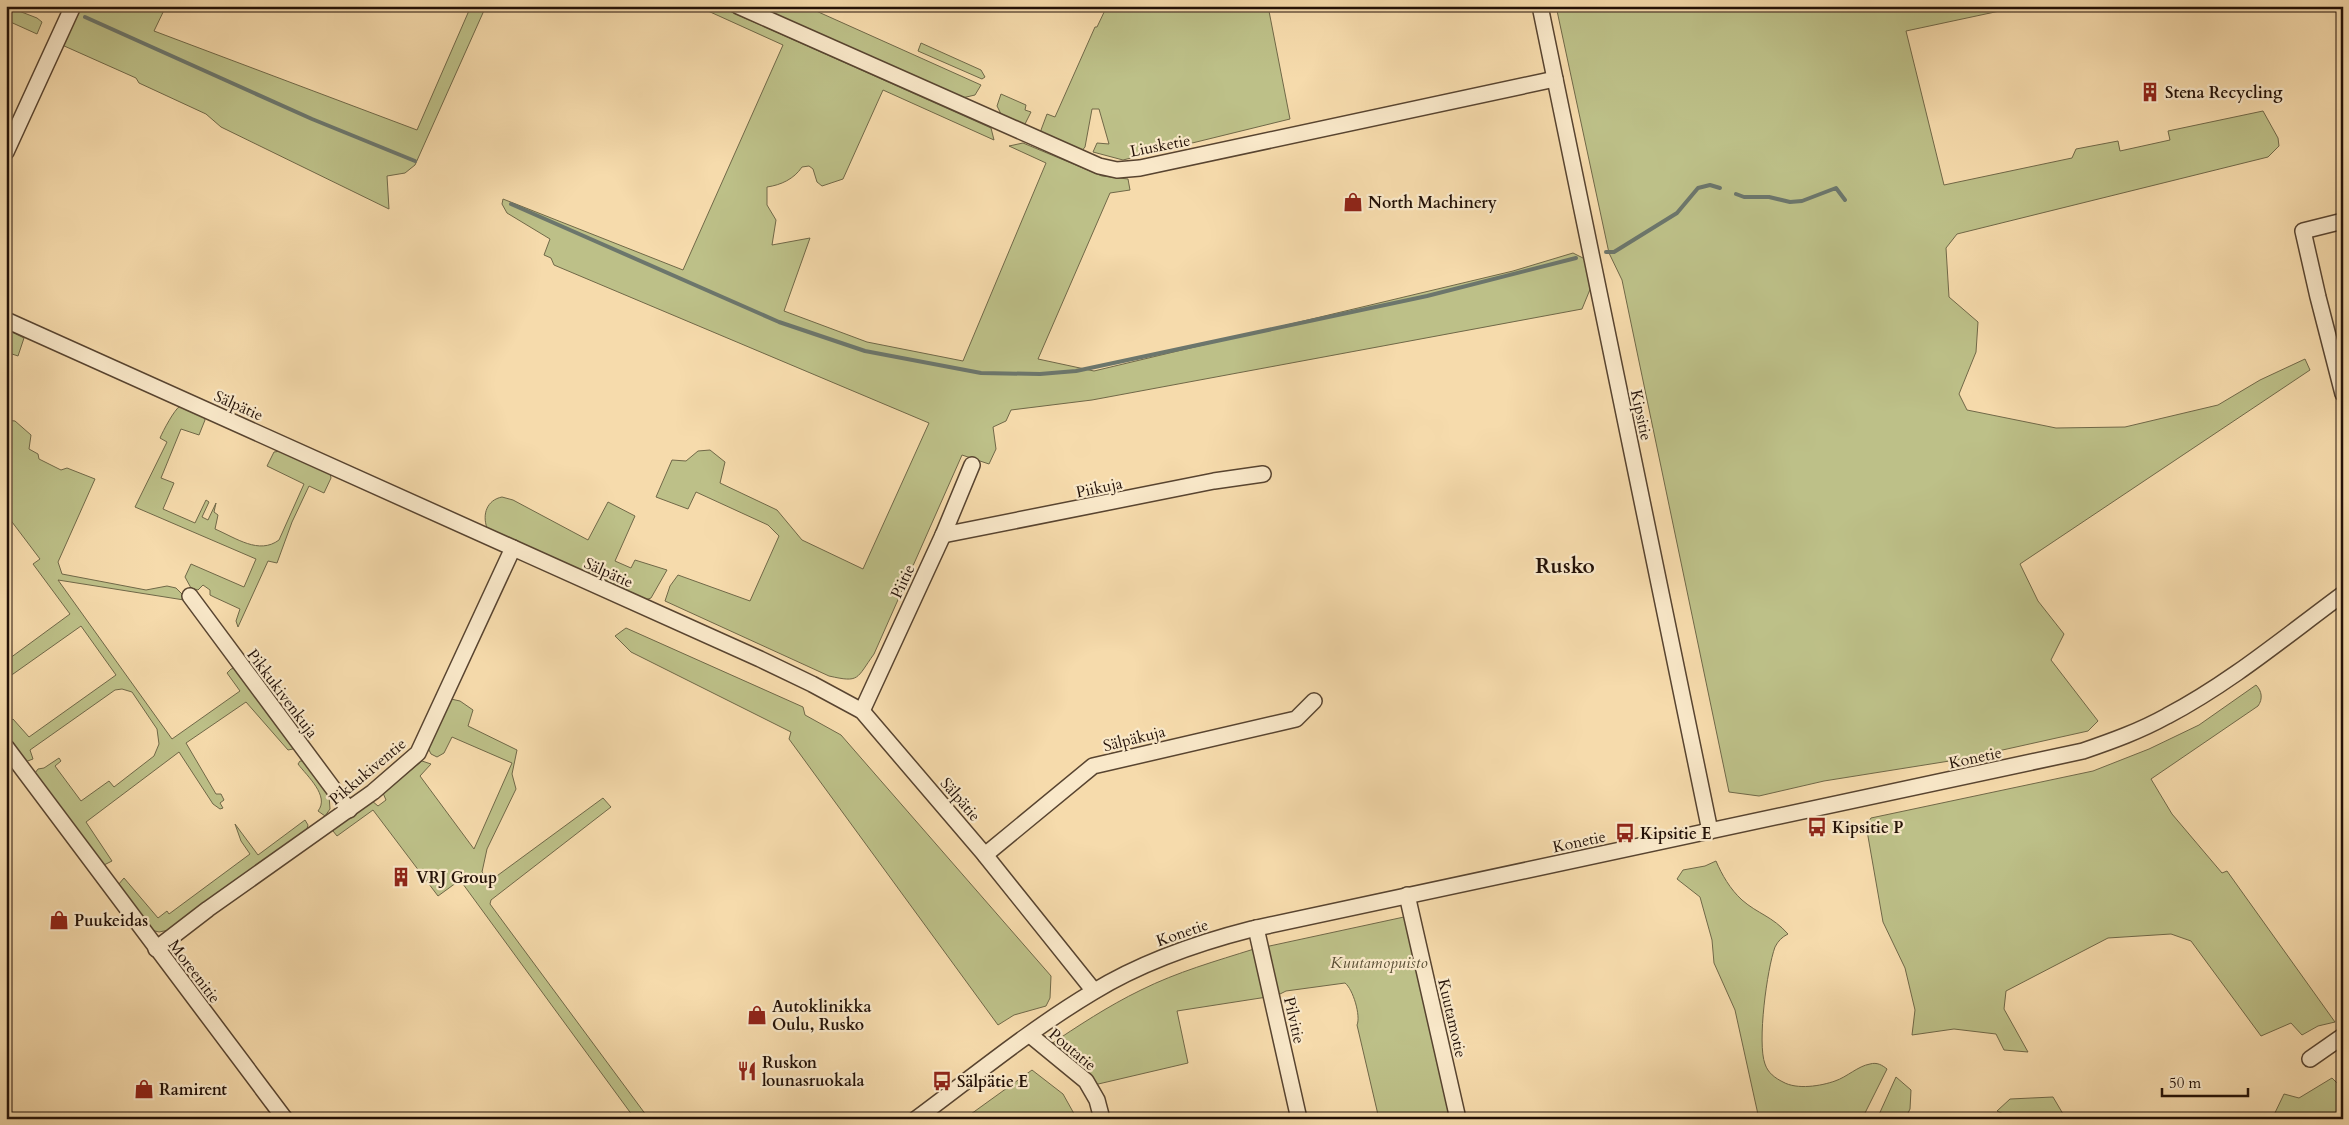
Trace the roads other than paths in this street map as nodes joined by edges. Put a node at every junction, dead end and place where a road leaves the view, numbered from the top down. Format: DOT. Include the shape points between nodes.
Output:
graph roads {
  1 [pos="73,6"];
  2 [pos="738,6"];
  3 [pos="1540,6"];
  4 [pos="1555,79"];
  5 [pos="6,152"];
  6 [pos="2343,221"];
  7 [pos="6,320"];
  8 [pos="2343,394"];
  9 [pos="972,465"];
  10 [pos="1263,474"];
  11 [pos="943,535"];
  12 [pos="513,548"];
  13 [pos="2343,594"];
  14 [pos="190,596"];
  15 [pos="1314,701"];
  16 [pos="862,711"];
  17 [pos="6,748"];
  18 [pos="349,810"];
  19 [pos="1710,831"];
  20 [pos="985,855"];
  21 [pos="1407,895"];
  22 [pos="1256,928"];
  23 [pos="156,949"];
  24 [pos="1094,991"];
  25 [pos="1030,1035"];
  26 [pos="2343,1036"];
  27 [pos="2310,1060"];
  28 [pos="285,1119"];
  29 [pos="916,1119"];
  30 [pos="1102,1119"];
  31 [pos="1299,1119"];
  32 [pos="1458,1119"];
  1 -- 5 [label="street"];
  2 -- 4 [label="street, Liusketie" via="1029,136 1099,166 1117,170 1140,168"];
  3 -- 4 [label="street, Kipsitie"];
  4 -- 19 [label="street, Kipsitie"];
  6 -- 8 [label="street" via="2303,230"];
  7 -- 12 [label="street, Sälpätie"];
  9 -- 11 [label="street, Piitie"];
  10 -- 11 [label="street, Piikuja"];
  11 -- 16 [label="street, Piitie"];
  12 -- 16 [label="street, Sälpätie" via="760,659"];
  12 -- 18 [label="street, Pikkukiventie" via="418,753"];
  13 -- 19 [label="street, Konetie" via="2213,689 2122,738 2083,751"];
  14 -- 18 [label="street, Pikkukivenkuja"];
  15 -- 20 [label="street, Sälpäkuja" via="1296,719 1093,766"];
  16 -- 20 [label="street, Sälpätie"];
  17 -- 23 [label="street, Moreenitie"];
  18 -- 23 [label="street, Pikkukiventie"];
  19 -- 21 [label="street, Konetie"];
  20 -- 24 [label="street, Sälpätie"];
  21 -- 22 [label="street, Konetie"];
  21 -- 32 [label="street, Kuutamotie"];
  22 -- 24 [label="street, Konetie" via="1160,958"];
  22 -- 31 [label="street, Pilvitie"];
  23 -- 28 [label="street, Moreenitie"];
  24 -- 25 [label="street, Konetie"];
  25 -- 29 [label="street, Konetie"];
  25 -- 30 [label="street, Poutatie" via="1086,1081 1094,1093"];
  26 -- 27 [label="street"];
}
